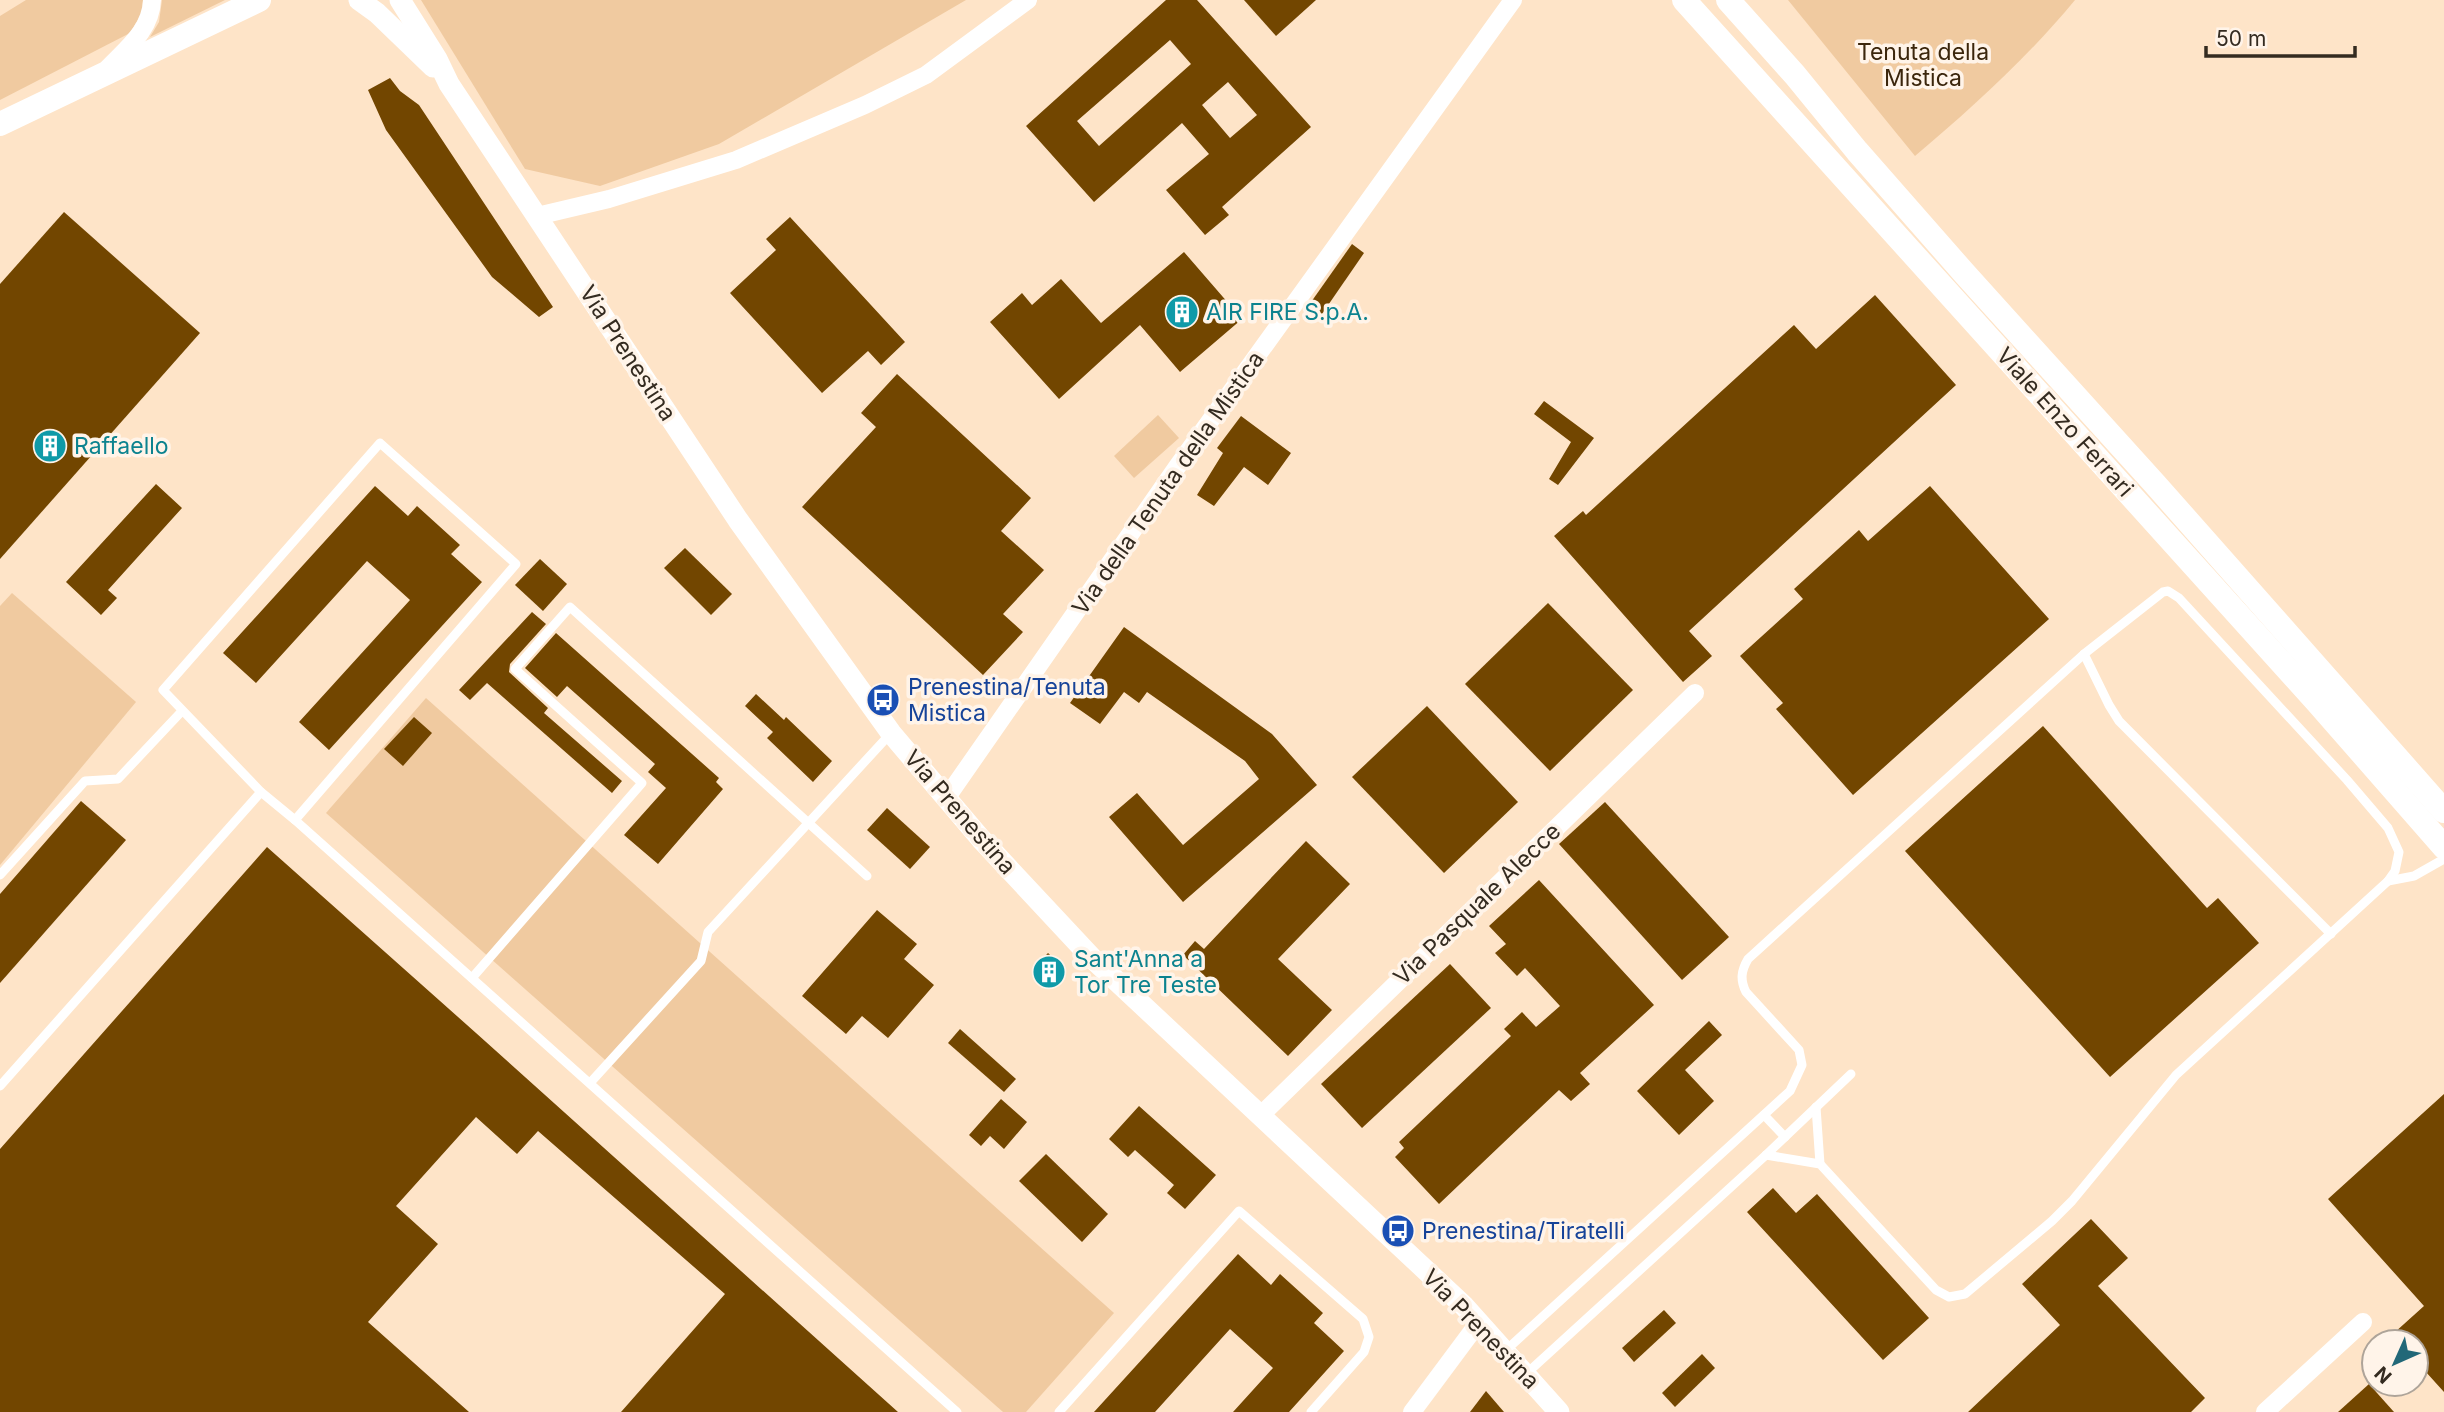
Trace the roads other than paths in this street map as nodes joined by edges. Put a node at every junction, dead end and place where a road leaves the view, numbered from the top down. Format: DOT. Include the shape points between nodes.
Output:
graph roads {
  1 [pos="152,0"];
  2 [pos="259,0"];
  3 [pos="359,0"];
  4 [pos="400,0"];
  5 [pos="1028,0"];
  6 [pos="1513,0"];
  7 [pos="1684,0"];
  8 [pos="1732,3"];
  9 [pos="101,76"];
  10 [pos="449,84"];
  11 [pos="0,124"];
  12 [pos="537,216"];
  13 [pos="2084,654"];
  14 [pos="1695,693"];
  15 [pos="182,710"];
  16 [pos="891,733"];
  17 [pos="261,792"];
  18 [pos="947,797"];
  19 [pos="2444,811"];
  20 [pos="295,820"];
  21 [pos="808,822"];
  22 [pos="2444,847"];
  23 [pos="2444,859"];
  24 [pos="0,875"];
  25 [pos="867,876"];
  26 [pos="2388,881"];
  27 [pos="2330,934"];
  28 [pos="472,978"];
  29 [pos="1851,1074"];
  30 [pos="590,1083"];
  31 [pos="0,1086"];
  32 [pos="1816,1107"];
  33 [pos="1764,1115"];
  34 [pos="1260,1116"];
  35 [pos="1784,1137"];
  36 [pos="1766,1155"];
  37 [pos="1820,1164"];
  38 [pos="1479,1322"];
  39 [pos="2363,1322"];
  40 [pos="1505,1351"];
  41 [pos="1526,1374"];
  42 [pos="957,1412"];
  43 [pos="1059,1412"];
  44 [pos="1311,1412"];
  45 [pos="1412,1412"];
  46 [pos="1559,1412"];
  47 [pos="2265,1412"];
  1 -- 9 [label="street" via="144,29"];
  2 -- 9 [label="main road"];
  3 -- 10 [label="street, Via Prenestina"];
  4 -- 10 [label="street, Via Prenestina"];
  5 -- 12 [label="street" via="926,75 865,105 736,160"];
  6 -- 18 [label="street, Via della Tenuta della Mistica" via="1177,467"];
  7 -- 22 [label="main road, Viale Enzo Ferrari"];
  8 -- 19 [label="main road, Viale Enzo Ferrari" via="1965,274"];
  9 -- 11 [label="main road"];
  10 -- 12 [label="street, Via Prenestina"];
  12 -- 16 [label="street, Via Prenestina" via="738,520"];
  13 -- 26 [label="lane" via="2158,594 2168,592 2179,598 2388,828 2399,852"];
  13 -- 27 [label="lane" via="2119,721"];
  13 -- 33 [label="lane" via="1748,959 1741,975 1746,992 1796,1045 1802,1061 1790,1091"];
  14 -- 34 [label="street, Via Pasquale Alecce"];
  15 -- 17 [label="lane"];
  15 -- 20 [label="lane" via="163,690 380,443 516,564"];
  15 -- 24 [label="lane" via="117,779 85,781"];
  16 -- 18 [label="street, Via Prenestina"];
  16 -- 21 [label="lane"];
  17 -- 20 [label="lane"];
  17 -- 31 [label="lane"];
  18 -- 34 [label="street, Via Prenestina" via="1091,958"];
  20 -- 28 [label="lane"];
  21 -- 25 [label="lane"];
  21 -- 28 [label="lane" via="570,607 515,669 642,783"];
  21 -- 30 [label="lane" via="708,932 702,961"];
  23 -- 26 [label="lane" via="2424,872"];
  26 -- 27 [label="lane"];
  27 -- 37 [label="lane" via="2176,1075 2052,1221 1960,1296 1936,1290"];
  28 -- 30 [label="lane"];
  29 -- 32 [label="lane"];
  30 -- 42 [label="lane"];
  32 -- 35 [label="lane"];
  32 -- 37 [label="lane"];
  33 -- 35 [label="lane"];
  33 -- 40 [label="lane"];
  34 -- 38 [label="street, Via Prenestina"];
  35 -- 36 [label="lane"];
  36 -- 37 [label="lane"];
  36 -- 41 [label="lane"];
  38 -- 40 [label="street, Via Prenestina"];
  38 -- 45 [label="street"];
  39 -- 47 [label="street"];
  40 -- 41 [label="street, Via Prenestina"];
  41 -- 46 [label="street, Via Prenestina"];
  43 -- 44 [label="lane" via="1239,1211 1363,1319 1369,1336 1364,1352"];
}
